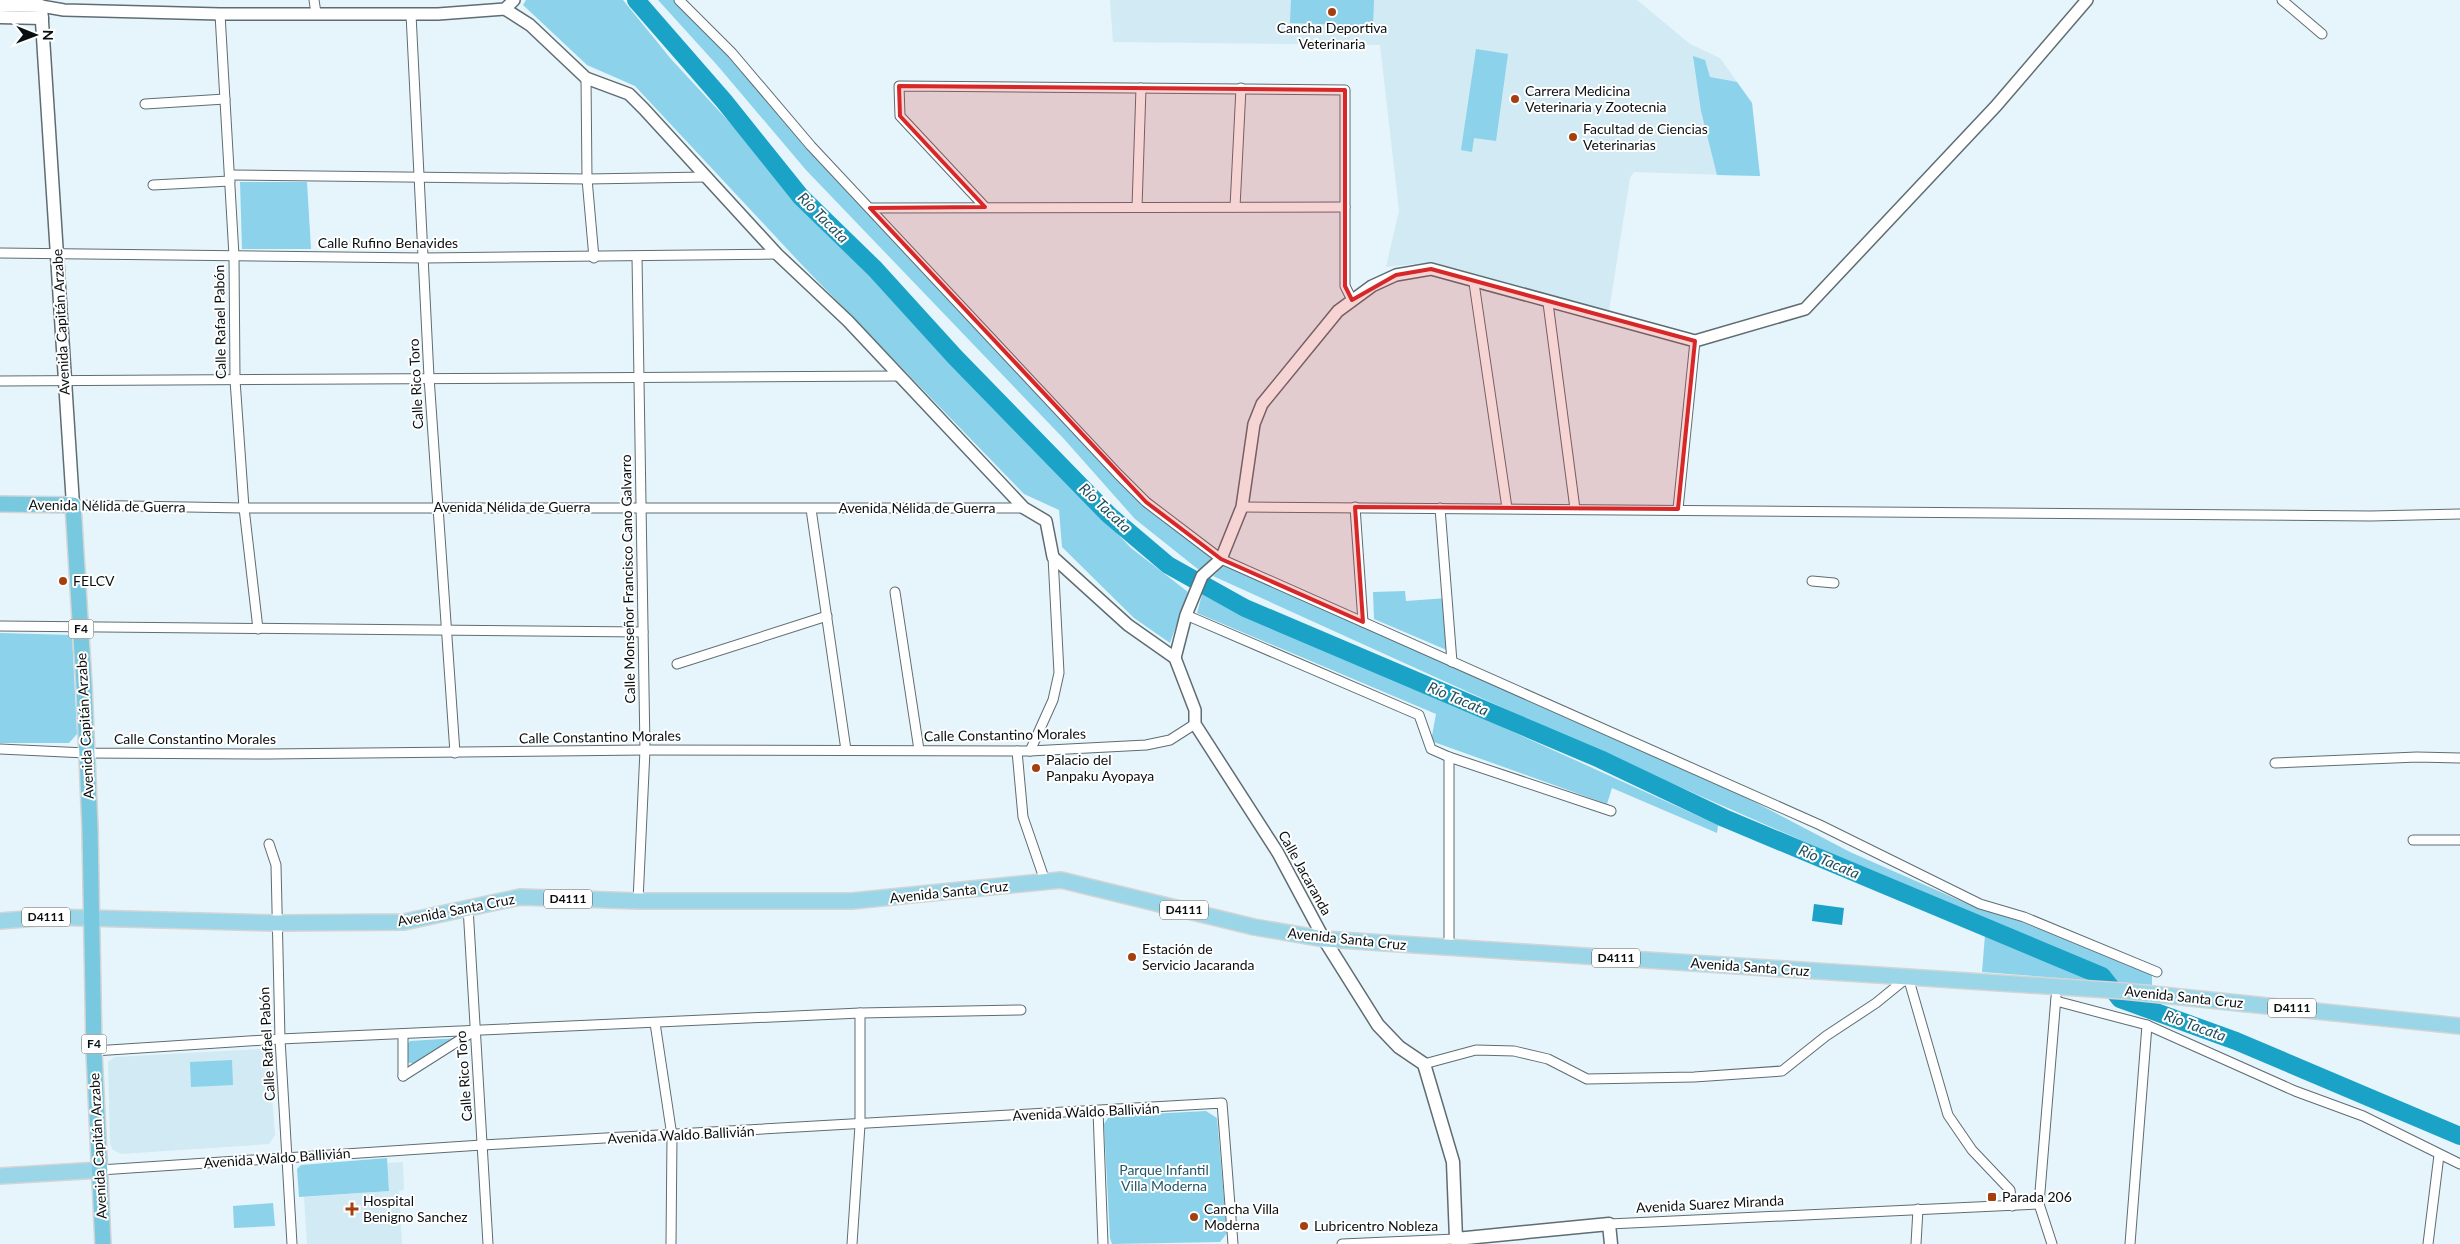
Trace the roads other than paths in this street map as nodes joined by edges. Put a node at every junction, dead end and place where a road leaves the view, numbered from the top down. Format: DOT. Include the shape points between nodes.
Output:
graph roads {
  1 [pos="314,0"];
  2 [pos="514,0"];
  3 [pos="679,0"];
  4 [pos="2087,0"];
  5 [pos="2282,0"];
  6 [pos="0,5"];
  7 [pos="41,8"];
  8 [pos="506,9"];
  9 [pos="316,12"];
  10 [pos="220,14"];
  11 [pos="411,14"];
  12 [pos="0,17"];
  13 [pos="2322,34"];
  14 [pos="586,78"];
  15 [pos="1141,88"];
  16 [pos="1241,88"];
  17 [pos="225,99"];
  18 [pos="145,104"];
  19 [pos="706,177"];
  20 [pos="230,178"];
  21 [pos="421,178"];
  22 [pos="587,179"];
  23 [pos="154,185"];
  24 [pos="1137,207"];
  25 [pos="1235,207"];
  26 [pos="1345,207"];
  27 [pos="870,208"];
  28 [pos="985,208"];
  29 [pos="0,253"];
  30 [pos="58,254"];
  31 [pos="776,254"];
  32 [pos="234,256"];
  33 [pos="636,256"];
  34 [pos="424,258"];
  35 [pos="594,258"];
  36 [pos="1474,283"];
  37 [pos="1352,300"];
  38 [pos="1548,302"];
  39 [pos="1695,341"];
  40 [pos="900,376"];
  41 [pos="429,377"];
  42 [pos="638,378"];
  43 [pos="234,380"];
  44 [pos="0,381"];
  45 [pos="63,381"];
  46 [pos="0,504"];
  47 [pos="73,505"];
  48 [pos="437,506"];
  49 [pos="1242,507"];
  50 [pos="244,508"];
  51 [pos="640,508"];
  52 [pos="1024,508"];
  53 [pos="1355,508"];
  54 [pos="1440,508"];
  55 [pos="1507,508"];
  56 [pos="811,509"];
  57 [pos="1574,509"];
  58 [pos="1678,510"];
  59 [pos="2460,514"];
  60 [pos="1053,557"];
  61 [pos="1221,559"];
  62 [pos="1812,582"];
  63 [pos="1834,583"];
  64 [pos="895,592"];
  65 [pos="1186,615"];
  66 [pos="827,616"];
  67 [pos="1363,622"];
  68 [pos="0,626"];
  69 [pos="80,628"];
  70 [pos="258,628"];
  71 [pos="447,630"];
  72 [pos="642,632"];
  73 [pos="1175,658"];
  74 [pos="1452,662"];
  75 [pos="677,664"];
  76 [pos="1195,724"];
  77 [pos="0,749"];
  78 [pos="645,750"];
  79 [pos="846,750"];
  80 [pos="918,750"];
  81 [pos="1017,751"];
  82 [pos="1030,751"];
  83 [pos="86,753"];
  84 [pos="455,753"];
  85 [pos="1448,757"];
  86 [pos="2460,758"];
  87 [pos="2275,764"];
  88 [pos="1611,811"];
  89 [pos="2413,840"];
  90 [pos="2460,840"];
  91 [pos="269,844"];
  92 [pos="1045,882"];
  93 [pos="638,901"];
  94 [pos="468,907"];
  95 [pos="92,918"];
  96 [pos="0,921"];
  97 [pos="276,923"];
  98 [pos="1324,940"];
  99 [pos="1449,948"];
  100 [pos="2156,972"];
  101 [pos="1908,977"];
  102 [pos="2056,994"];
  103 [pos="1021,1010"];
  104 [pos="860,1013"];
  105 [pos="655,1023"];
  106 [pos="2147,1025"];
  107 [pos="2460,1026"];
  108 [pos="474,1031"];
  109 [pos="403,1034"];
  110 [pos="280,1040"];
  111 [pos="94,1051"];
  112 [pos="1424,1064"];
  113 [pos="1098,1111"];
  114 [pos="860,1125"];
  115 [pos="672,1136"];
  116 [pos="482,1145"];
  117 [pos="2438,1155"];
  118 [pos="287,1157"];
  119 [pos="2460,1164"];
  120 [pos="100,1170"];
  121 [pos="0,1176"];
  122 [pos="2039,1204"];
  123 [pos="2012,1206"];
  124 [pos="1918,1209"];
  125 [pos="1610,1224"];
  126 [pos="1456,1241"];
  127 [pos="103,1244"];
  128 [pos="292,1244"];
  129 [pos="488,1244"];
  130 [pos="671,1244"];
  131 [pos="852,1244"];
  132 [pos="1103,1244"];
  133 [pos="1233,1244"];
  134 [pos="1342,1244"];
  135 [pos="1611,1244"];
  136 [pos="1916,1244"];
  137 [pos="2052,1244"];
  138 [pos="2130,1244"];
  139 [pos="2428,1244"];
  1 -- 9 [label="street"];
  2 -- 8 [label="street"];
  3 -- 27 [label="street" via="732,53 811,146"];
  4 -- 39 [label="street" via="1996,106 1804,309"];
  5 -- 13 [label="street"];
  6 -- 7 [label="main road"];
  7 -- 10 [label="street"];
  7 -- 12 [label="main road"];
  7 -- 30 [label="main road, Avenida Capitán Arzabe"];
  8 -- 11 [label="street"];
  8 -- 14 [label="street" via="530,25"];
  9 -- 10 [label="street"];
  9 -- 11 [label="street"];
  10 -- 17 [label="street, Calle Rafael Pabón"];
  11 -- 21 [label="street, Calle Rico Toro"];
  14 -- 19 [label="street" via="629,94"];
  14 -- 22 [label="street"];
  15 -- 16 [label="street"];
  15 -- 24 [label="street"];
  15 -- 28 [label="street" via="899,86 900,116"];
  16 -- 25 [label="street"];
  16 -- 26 [label="street" via="1345,90"];
  17 -- 18 [label="street"];
  17 -- 20 [label="street, Calle Rafael Pabón"];
  19 -- 22 [label="street"];
  19 -- 31 [label="street"];
  20 -- 21 [label="street"];
  20 -- 23 [label="street"];
  20 -- 32 [label="street, Calle Rafael Pabón"];
  21 -- 22 [label="street"];
  21 -- 34 [label="street, Calle Rico Toro"];
  22 -- 35 [label="street"];
  24 -- 25 [label="street"];
  24 -- 28 [label="street"];
  25 -- 26 [label="street"];
  26 -- 37 [label="street" via="1345,286"];
  27 -- 28 [label="street"];
  27 -- 61 [label="street" via="1020,372 1146,502"];
  29 -- 30 [label="street, Calle Rufino Benavides"];
  30 -- 32 [label="street, Calle Rufino Benavides"];
  30 -- 45 [label="main road, Avenida Capitán Arzabe"];
  31 -- 33 [label="street, Calle Rufino Benavides"];
  31 -- 40 [label="street" via="848,321"];
  32 -- 34 [label="street, Calle Rufino Benavides"];
  32 -- 43 [label="street, Calle Rafael Pabón"];
  33 -- 35 [label="street, Calle Rufino Benavides"];
  33 -- 42 [label="street, Calle Monseñor Francisco Cano Galvarro"];
  34 -- 35 [label="street, Calle Rufino Benavides"];
  34 -- 41 [label="street, Calle Rico Toro"];
  36 -- 37 [label="street" via="1431,270 1396,275"];
  36 -- 38 [label="street"];
  36 -- 55 [label="street"];
  37 -- 49 [label="street" via="1338,311 1262,404 1254,424"];
  38 -- 39 [label="street"];
  38 -- 57 [label="street"];
  39 -- 58 [label="street"];
  40 -- 42 [label="street"];
  40 -- 52 [label="street"];
  41 -- 42 [label="street"];
  41 -- 43 [label="street"];
  41 -- 48 [label="street, Calle Rico Toro"];
  42 -- 51 [label="street, Calle Monseñor Francisco Cano Galvarro"];
  43 -- 45 [label="street"];
  43 -- 50 [label="street, Calle Rafael Pabón"];
  44 -- 45 [label="street"];
  45 -- 47 [label="main road, Avenida Capitán Arzabe"];
  46 -- 47 [label="highway, Avenida Nélida de Guerra"];
  47 -- 50 [label="street, Avenida Nélida de Guerra"];
  47 -- 69 [label="highway, Avenida Capitán Arzabe / F4"];
  48 -- 50 [label="street, Avenida Nélida de Guerra"];
  48 -- 51 [label="street, Avenida Nélida de Guerra"];
  48 -- 71 [label="street, Calle Rico Toro"];
  49 -- 53 [label="street"];
  49 -- 61 [label="street"];
  50 -- 70 [label="street, Calle Rafael Pabón"];
  51 -- 56 [label="street, Avenida Nélida de Guerra"];
  51 -- 72 [label="street, Calle Monseñor Francisco Cano Galvarro"];
  52 -- 56 [label="street, Avenida Nélida de Guerra"];
  52 -- 60 [label="street" via="1046,522"];
  53 -- 54 [label="street"];
  53 -- 67 [label="street"];
  54 -- 55 [label="street"];
  54 -- 74 [label="street"];
  55 -- 57 [label="street"];
  56 -- 66 [label="street"];
  57 -- 58 [label="street"];
  58 -- 59 [label="street"];
  60 -- 73 [label="street" via="1128,625"];
  60 -- 82 [label="street" via="1059,673 1053,700"];
  61 -- 65 [label="street" via="1202,576"];
  61 -- 67 [label="street"];
  62 -- 63 [label="street"];
  64 -- 80 [label="street"];
  65 -- 73 [label="street"];
  65 -- 85 [label="street" via="1419,715 1431,749"];
  66 -- 75 [label="street"];
  66 -- 79 [label="street"];
  67 -- 74 [label="street"];
  68 -- 69 [label="street"];
  69 -- 70 [label="street"];
  69 -- 83 [label="highway, Avenida Capitán Arzabe / F4"];
  70 -- 71 [label="street"];
  71 -- 72 [label="street"];
  71 -- 84 [label="street, Calle Rico Toro"];
  72 -- 78 [label="street, Calle Monseñor Francisco Cano Galvarro"];
  73 -- 76 [label="street, Calle Jacaranda" via="1196,710"];
  74 -- 100 [label="street" via="1820,825 1980,904 2024,918"];
  76 -- 82 [label="street, Calle Constantino Morales" via="1170,740 1146,744"];
  76 -- 98 [label="street, Calle Jacaranda" via="1278,853"];
  77 -- 83 [label="street, Calle Constantino Morales"];
  78 -- 79 [label="street, Calle Constantino Morales"];
  78 -- 84 [label="street, Calle Constantino Morales"];
  78 -- 93 [label="street, Calle Monseñor Francisco Cano Galvarro"];
  79 -- 80 [label="street, Calle Constantino Morales"];
  80 -- 81 [label="street, Calle Constantino Morales"];
  81 -- 82 [label="street, Calle Constantino Morales"];
  81 -- 92 [label="street" via="1023,817"];
  83 -- 84 [label="street, Calle Constantino Morales"];
  83 -- 95 [label="highway, Avenida Capitán Arzabe / F4"];
  85 -- 88 [label="street"];
  85 -- 99 [label="street"];
  86 -- 87 [label="street"];
  89 -- 90 [label="street"];
  91 -- 97 [label="street, Calle Rafael Pabón" via="276,865"];
  92 -- 93 [label="main road, Avenida Santa Cruz / D4111" via="852,901"];
  92 -- 98 [label="main road, Avenida Santa Cruz / D4111" via="1061,880 1254,927"];
  93 -- 94 [label="main road, Avenida Santa Cruz / D4111" via="520,897"];
  94 -- 97 [label="main road, Avenida Santa Cruz / D4111" via="404,922"];
  94 -- 108 [label="street, Calle Rico Toro"];
  95 -- 96 [label="main road, Avenida Santa Cruz / D4111"];
  95 -- 97 [label="main road, Avenida Santa Cruz / D4111"];
  95 -- 111 [label="highway, Avenida Capitán Arzabe / F4"];
  97 -- 110 [label="street, Calle Rafael Pabón"];
  98 -- 99 [label="main road, Avenida Santa Cruz / D4111"];
  98 -- 112 [label="main road, Calle Jacaranda" via="1378,1024 1399,1047"];
  99 -- 101 [label="main road, Avenida Santa Cruz / D4111"];
  101 -- 102 [label="main road, Avenida Santa Cruz / D4111"];
  101 -- 112 [label="street" via="1782,1071 1586,1079 1548,1059 1514,1051 1476,1050"];
  101 -- 123 [label="street" via="1948,1115 1972,1150 2010,1190"];
  102 -- 106 [label="street"];
  102 -- 107 [label="main road, Avenida Santa Cruz / D4111" via="2123,991"];
  102 -- 122 [label="street"];
  103 -- 104 [label="street"];
  104 -- 105 [label="street"];
  104 -- 114 [label="street"];
  105 -- 108 [label="street"];
  105 -- 115 [label="street"];
  106 -- 117 [label="street" via="2363,1116"];
  106 -- 138 [label="street"];
  108 -- 109 [label="street"];
  108 -- 109 [label="street" via="403,1076"];
  108 -- 116 [label="street, Calle Rico Toro"];
  109 -- 110 [label="street"];
  110 -- 111 [label="street"];
  110 -- 118 [label="street, Calle Rafael Pabón"];
  111 -- 120 [label="highway, Avenida Capitán Arzabe / F4"];
  112 -- 126 [label="main road" via="1453,1162"];
  113 -- 114 [label="street, Avenida Waldo Ballivián"];
  113 -- 132 [label="street"];
  113 -- 133 [label="street, Avenida Waldo Ballivián" via="1222,1103"];
  114 -- 115 [label="street, Avenida Waldo Ballivián"];
  114 -- 131 [label="street"];
  115 -- 116 [label="street, Avenida Waldo Ballivián"];
  115 -- 130 [label="street"];
  116 -- 118 [label="street, Avenida Waldo Ballivián"];
  116 -- 129 [label="street, Calle Rico Toro"];
  117 -- 119 [label="street"];
  117 -- 139 [label="street"];
  118 -- 120 [label="street, Avenida Waldo Ballivián"];
  118 -- 128 [label="street, Calle Rafael Pabón"];
  120 -- 121 [label="main road, Avenida Waldo Ballivián"];
  120 -- 127 [label="highway, Avenida Capitán Arzabe / F4"];
  122 -- 123 [label="street, Avenida Suarez Miranda"];
  122 -- 137 [label="street"];
  123 -- 124 [label="street, Avenida Suarez Miranda"];
  124 -- 125 [label="street, Avenida Suarez Miranda"];
  124 -- 136 [label="street"];
  125 -- 126 [label="main road, Avenida Suarez Miranda"];
  125 -- 135 [label="main road"];
  126 -- 134 [label="street, Avenida Suarez Miranda"];
}
